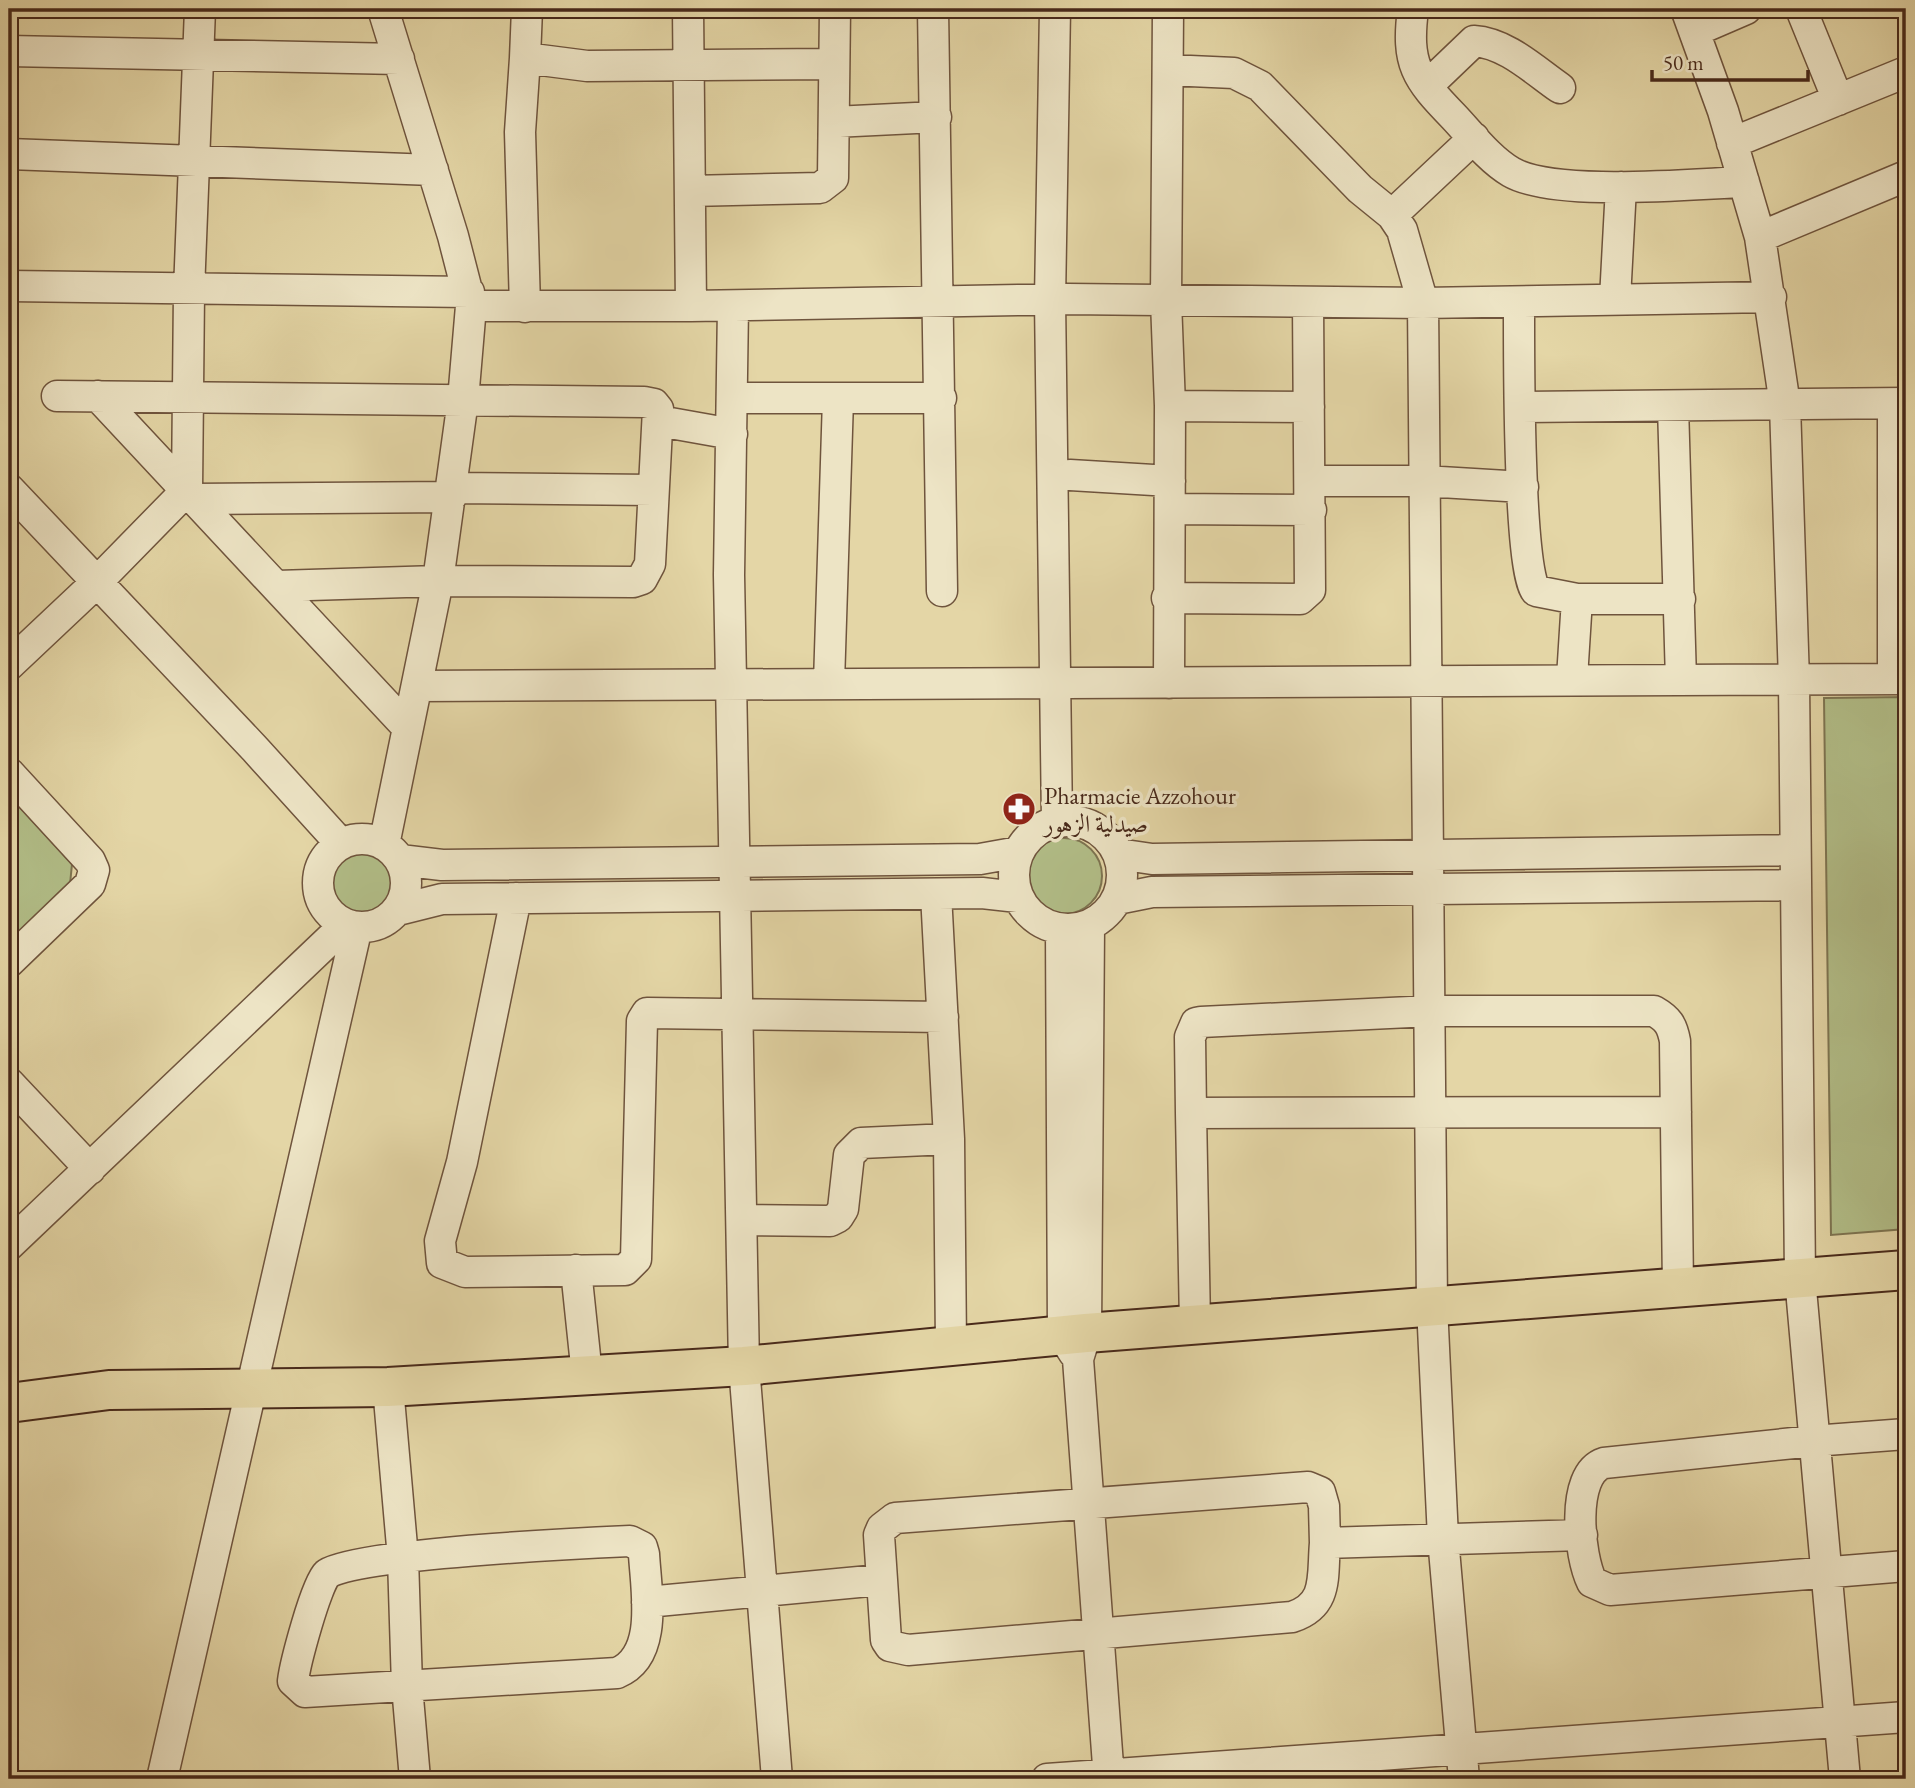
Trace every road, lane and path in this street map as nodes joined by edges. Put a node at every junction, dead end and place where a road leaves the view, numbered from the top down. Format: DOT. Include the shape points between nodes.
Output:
graph roads {
  1 [pos="200,9"];
  2 [pos="383,9"];
  3 [pos="527,9"];
  4 [pos="688,9"];
  5 [pos="835,9"];
  6 [pos="933,9"];
  7 [pos="1055,9"];
  8 [pos="1073,9"];
  9 [pos="1168,9"];
  10 [pos="1413,9"];
  11 [pos="1746,9"];
  12 [pos="1801,9"];
  13 [pos="1690,20"];
  14 [pos="9,51"];
  15 [pos="199,56"];
  16 [pos="525,58"];
  17 [pos="399,59"];
  18 [pos="688,64"];
  19 [pos="833,64"];
  20 [pos="1168,70"];
  21 [pos="1906,72"];
  22 [pos="1427,86"];
  23 [pos="1560,88"];
  24 [pos="1838,100"];
  25 [pos="936,117"];
  26 [pos="834,122"];
  27 [pos="1474,138"];
  28 [pos="1732,143"];
  29 [pos="9,154"];
  30 [pos="194,162"];
  31 [pos="433,170"];
  32 [pos="1906,176"];
  33 [pos="1744,182"];
  34 [pos="1621,187"];
  35 [pos="690,191"];
  36 [pos="1392,215"];
  37 [pos="1760,237"];
  38 [pos="9,286"];
  39 [pos="189,290"];
  40 [pos="1770,297"];
  41 [pos="470,299"];
  42 [pos="1615,299"];
  43 [pos="1059,300"];
  44 [pos="940,301"];
  45 [pos="1166,301"];
  46 [pos="1519,302"];
  47 [pos="1308,303"];
  48 [pos="1423,303"];
  49 [pos="691,306"];
  50 [pos="733,306"];
  51 [pos="525,307"];
  52 [pos="57,396"];
  53 [pos="98,396"];
  54 [pos="189,397"];
  55 [pos="733,398"];
  56 [pos="941,398"];
  57 [pos="838,399"];
  58 [pos="463,400"];
  59 [pos="1900,404"];
  60 [pos="1785,405"];
  61 [pos="1170,406"];
  62 [pos="1673,406"];
  63 [pos="1309,407"];
  64 [pos="1520,407"];
  65 [pos="659,421"];
  66 [pos="732,434"];
  67 [pos="1070,475"];
  68 [pos="1424,481"];
  69 [pos="1523,487"];
  70 [pos="9,489"];
  71 [pos="653,490"];
  72 [pos="451,493"];
  73 [pos="191,494"];
  74 [pos="1170,495"];
  75 [pos="1310,495"];
  76 [pos="1901,502"];
  77 [pos="438,581"];
  78 [pos="96,583"];
  79 [pos="277,586"];
  80 [pos="942,592"];
  81 [pos="1167,598"];
  82 [pos="1577,599"];
  83 [pos="1680,599"];
  84 [pos="1900,601"];
  85 [pos="9,665"];
  86 [pos="1427,678"];
  87 [pos="1572,678"];
  88 [pos="1900,679"];
  89 [pos="1681,680"];
  90 [pos="1794,681"];
  91 [pos="731,682"];
  92 [pos="1064,682"];
  93 [pos="1170,682"];
  94 [pos="829,683"];
  95 [pos="418,686"];
  96 [pos="408,728"];
  97 [pos="9,773"];
  98 [pos="1066,822"];
  99 [pos="341,844"];
  100 [pos="1794,850"];
  101 [pos="392,852"];
  102 [pos="1019,852"];
  103 [pos="1118,854"];
  104 [pos="1429,854"];
  105 [pos="736,863"];
  106 [pos="1794,885"];
  107 [pos="1429,888"];
  108 [pos="936,894"];
  109 [pos="737,896"];
  110 [pos="1018,897"];
  111 [pos="516,898"];
  112 [pos="1118,899"];
  113 [pos="398,910"];
  114 [pos="351,925"];
  115 [pos="1075,927"];
  116 [pos="9,962"];
  117 [pos="1431,1011"];
  118 [pos="738,1015"];
  119 [pos="943,1017"];
  120 [pos="9,1083"];
  121 [pos="1429,1111"];
  122 [pos="1676,1112"];
  123 [pos="1191,1113"];
  124 [pos="948,1139"];
  125 [pos="90,1169"];
  126 [pos="742,1220"];
  127 [pos="9,1245"];
  128 [pos="576,1270"];
  129 [pos="1906,1270"];
  130 [pos="1800,1278"];
  131 [pos="1678,1289"];
  132 [pos="1432,1306"];
  133 [pos="1195,1324"];
  134 [pos="1076,1343"];
  135 [pos="951,1346"];
  136 [pos="744,1366"];
  137 [pos="587,1375"];
  138 [pos="388,1387"];
  139 [pos="250,1390"];
  140 [pos="9,1403"];
  141 [pos="1906,1434"];
  142 [pos="1813,1441"];
  143 [pos="1090,1502"];
  144 [pos="1582,1535"];
  145 [pos="1443,1538"];
  146 [pos="1325,1543"];
  147 [pos="403,1558"];
  148 [pos="1906,1566"];
  149 [pos="1829,1573"];
  150 [pos="880,1580"];
  151 [pos="764,1590"];
  152 [pos="647,1602"];
  153 [pos="1100,1631"];
  154 [pos="407,1686"];
  155 [pos="1906,1717"];
  156 [pos="1840,1721"];
  157 [pos="1460,1747"];
  158 [pos="1108,1777"];
  159 [pos="162,1779"];
  160 [pos="415,1779"];
  161 [pos="777,1779"];
  162 [pos="1047,1779"];
  163 [pos="1464,1779"];
  164 [pos="1845,1779"];
  1 -- 15 [label="street"];
  2 -- 17 [label="street"];
  3 -- 16 [label="street"];
  4 -- 18 [label="street"];
  5 -- 19 [label="street"];
  6 -- 25 [label="street"];
  7 -- 43 [label="street"];
  8 -- 43 [label="street"];
  9 -- 20 [label="street"];
  10 -- 22 [label="street" via="1410,51"];
  11 -- 13 [label="street"];
  12 -- 24 [label="street"];
  13 -- 28 [label="street"];
  14 -- 15 [label="street"];
  15 -- 17 [label="street"];
  15 -- 30 [label="street"];
  16 -- 18 [label="street" via="587,66"];
  16 -- 51 [label="street" via="520,132"];
  17 -- 31 [label="street"];
  18 -- 19 [label="street"];
  18 -- 35 [label="street"];
  19 -- 26 [label="street"];
  20 -- 36 [label="street" via="1234,73 1254,80 1360,189"];
  20 -- 45 [label="street"];
  21 -- 24 [label="street"];
  22 -- 23 [label="street" via="1474,41 1502,48"];
  22 -- 27 [label="street"];
  24 -- 28 [label="street"];
  25 -- 26 [label="street"];
  25 -- 44 [label="street"];
  26 -- 35 [label="street" via="835,170 827,186"];
  27 -- 34 [label="street" via="1500,164 1527,179"];
  27 -- 36 [label="street"];
  28 -- 33 [label="street"];
  29 -- 30 [label="street"];
  30 -- 31 [label="street"];
  30 -- 39 [label="street"];
  31 -- 41 [label="street"];
  32 -- 37 [label="street"];
  33 -- 34 [label="street"];
  33 -- 37 [label="street"];
  34 -- 42 [label="street"];
  35 -- 49 [label="street"];
  36 -- 48 [label="street" via="1402,230"];
  37 -- 40 [label="street"];
  38 -- 39 [label="street"];
  39 -- 41 [label="street"];
  39 -- 54 [label="street"];
  40 -- 42 [label="street"];
  40 -- 60 [label="street"];
  41 -- 51 [label="street"];
  41 -- 58 [label="street"];
  42 -- 46 [label="street"];
  43 -- 44 [label="street"];
  43 -- 45 [label="street"];
  43 -- 67 [label="street"];
  43 -- 92 [label="street"];
  44 -- 50 [label="street"];
  44 -- 56 [label="street"];
  45 -- 47 [label="street"];
  45 -- 61 [label="street"];
  46 -- 48 [label="street"];
  46 -- 64 [label="street"];
  47 -- 48 [label="street"];
  47 -- 63 [label="street"];
  48 -- 68 [label="street"];
  49 -- 50 [label="street"];
  49 -- 51 [label="street"];
  50 -- 55 [label="street"];
  52 -- 53 [label="street"];
  53 -- 54 [label="street"];
  53 -- 73 [label="street"];
  54 -- 58 [label="street"];
  54 -- 73 [label="street"];
  55 -- 57 [label="street"];
  55 -- 66 [label="street"];
  56 -- 57 [label="street"];
  56 -- 80 [label="street"];
  57 -- 94 [label="street"];
  58 -- 65 [label="street" via="644,402 658,410"];
  58 -- 72 [label="street"];
  59 -- 60 [label="street"];
  59 -- 76 [label="street"];
  60 -- 62 [label="street"];
  60 -- 90 [label="street"];
  61 -- 63 [label="street"];
  61 -- 74 [label="street"];
  62 -- 64 [label="street"];
  62 -- 83 [label="street"];
  63 -- 75 [label="street"];
  64 -- 69 [label="street"];
  65 -- 66 [label="street"];
  65 -- 71 [label="street"];
  66 -- 91 [label="street"];
  67 -- 74 [label="street"];
  67 -- 92 [label="street"];
  68 -- 69 [label="street"];
  68 -- 75 [label="street"];
  68 -- 86 [label="street"];
  69 -- 82 [label="street" via="1531,586 1546,595"];
  70 -- 78 [label="street"];
  71 -- 72 [label="street"];
  71 -- 77 [label="street" via="650,564 642,579"];
  72 -- 73 [label="street"];
  72 -- 77 [label="street"];
  73 -- 78 [label="street"];
  73 -- 79 [label="street"];
  74 -- 75 [label="street"];
  74 -- 81 [label="street"];
  75 -- 81 [label="street" via="1312,582 1307,595 1300,599"];
  76 -- 84 [label="street"];
  77 -- 79 [label="street"];
  77 -- 95 [label="street"];
  78 -- 85 [label="street"];
  78 -- 99 [label="street"];
  79 -- 96 [label="street"];
  81 -- 93 [label="street"];
  82 -- 83 [label="street"];
  82 -- 87 [label="street"];
  83 -- 89 [label="street"];
  84 -- 88 [label="street"];
  86 -- 87 [label="street"];
  86 -- 93 [label="street"];
  86 -- 104 [label="street"];
  87 -- 89 [label="street"];
  88 -- 90 [label="street"];
  89 -- 90 [label="street"];
  90 -- 100 [label="street"];
  91 -- 94 [label="street"];
  91 -- 95 [label="street"];
  91 -- 105 [label="street"];
  92 -- 93 [label="street"];
  92 -- 94 [label="street"];
  92 -- 98 [label="street"];
  95 -- 96 [label="street"];
  96 -- 101 [label="street"];
  97 -- 116 [label="street" via="94,870 90,884"];
  98 -- 102 [label="street" via="1041,828"];
  98 -- 103 [label="street" via="1101,832"];
  99 -- 101 [label="street" via="370,840"];
  99 -- 114 [label="street" via="322,865 319,893 329,911"];
  100 -- 104 [label="street"];
  100 -- 106 [label="street"];
  101 -- 105 [label="street" via="442,865"];
  101 -- 113 [label="street" via="407,885"];
  102 -- 105 [label="street" via="980,859"];
  102 -- 110 [label="street" via="1014,867"];
  103 -- 104 [label="street" via="1152,859"];
  103 -- 112 [label="street" via="1122,884"];
  104 -- 107 [label="street"];
  105 -- 109 [label="street"];
  106 -- 107 [label="street"];
  106 -- 130 [label="street"];
  107 -- 112 [label="street" via="1152,892"];
  107 -- 117 [label="street"];
  108 -- 109 [label="street"];
  108 -- 110 [label="street"];
  108 -- 119 [label="street"];
  109 -- 111 [label="street"];
  109 -- 118 [label="street"];
  110 -- 115 [label="street" via="1043,923"];
  111 -- 113 [label="street" via="442,899"];
  111 -- 128 [label="street" via="462,1162 440,1241 442,1263 465,1272"];
  112 -- 115 [label="street" via="1110,910"];
  113 -- 114 [label="street" via="379,923"];
  114 -- 125 [label="street"];
  114 -- 139 [label="street"];
  115 -- 134 [label="street"];
  117 -- 121 [label="street"];
  117 -- 122 [label="street" via="1654,1012 1673,1028"];
  117 -- 123 [label="street" via="1196,1023 1190,1037"];
  118 -- 119 [label="street"];
  118 -- 126 [label="street"];
  118 -- 128 [label="street" via="648,1013 642,1021 636,1259 625,1270"];
  119 -- 124 [label="street"];
  120 -- 125 [label="street"];
  121 -- 122 [label="street"];
  121 -- 123 [label="street"];
  121 -- 132 [label="street"];
  122 -- 131 [label="street"];
  123 -- 133 [label="street"];
  124 -- 126 [label="street" via="854,1147 849,1155 843,1209 830,1222"];
  124 -- 135 [label="street"];
  125 -- 127 [label="street"];
  126 -- 136 [label="street"];
  128 -- 137 [label="street"];
  129 -- 130 [label="main road"];
  130 -- 131 [label="main road"];
  130 -- 142 [label="street"];
  131 -- 132 [label="main road"];
  132 -- 133 [label="main road"];
  132 -- 145 [label="street"];
  133 -- 134 [label="main road"];
  134 -- 135 [label="main road"];
  134 -- 143 [label="street"];
  135 -- 136 [label="main road"];
  136 -- 137 [label="main road"];
  136 -- 151 [label="street"];
  137 -- 138 [label="main road"];
  138 -- 139 [label="main road"];
  138 -- 147 [label="street"];
  139 -- 140 [label="main road" via="109,1390"];
  139 -- 159 [label="street"];
  141 -- 142 [label="street"];
  142 -- 144 [label="street" via="1595,1466 1583,1485"];
  142 -- 149 [label="street"];
  143 -- 146 [label="street" via="1308,1487 1320,1492"];
  143 -- 150 [label="street" via="895,1518 879,1535"];
  143 -- 153 [label="street"];
  144 -- 145 [label="street"];
  144 -- 149 [label="street" via="1592,1582 1610,1590"];
  145 -- 146 [label="street"];
  145 -- 157 [label="street"];
  146 -- 153 [label="street" via="1320,1597 1307,1612 1293,1617"];
  147 -- 152 [label="street" via="630,1541 642,1547 644,1554"];
  147 -- 154 [label="street"];
  147 -- 154 [label="street" via="335,1568 323,1578 293,1681 305,1692"];
  148 -- 149 [label="street"];
  149 -- 156 [label="street"];
  150 -- 151 [label="street"];
  150 -- 153 [label="street" via="886,1640 897,1649"];
  151 -- 152 [label="street"];
  151 -- 161 [label="street"];
  152 -- 154 [label="street" via="643,1648 631,1667 617,1673"];
  153 -- 158 [label="street"];
  154 -- 160 [label="street"];
  155 -- 156 [label="street"];
  156 -- 157 [label="street"];
  156 -- 164 [label="street"];
  157 -- 158 [label="street"];
  157 -- 163 [label="street"];
  158 -- 162 [label="street"];
}
